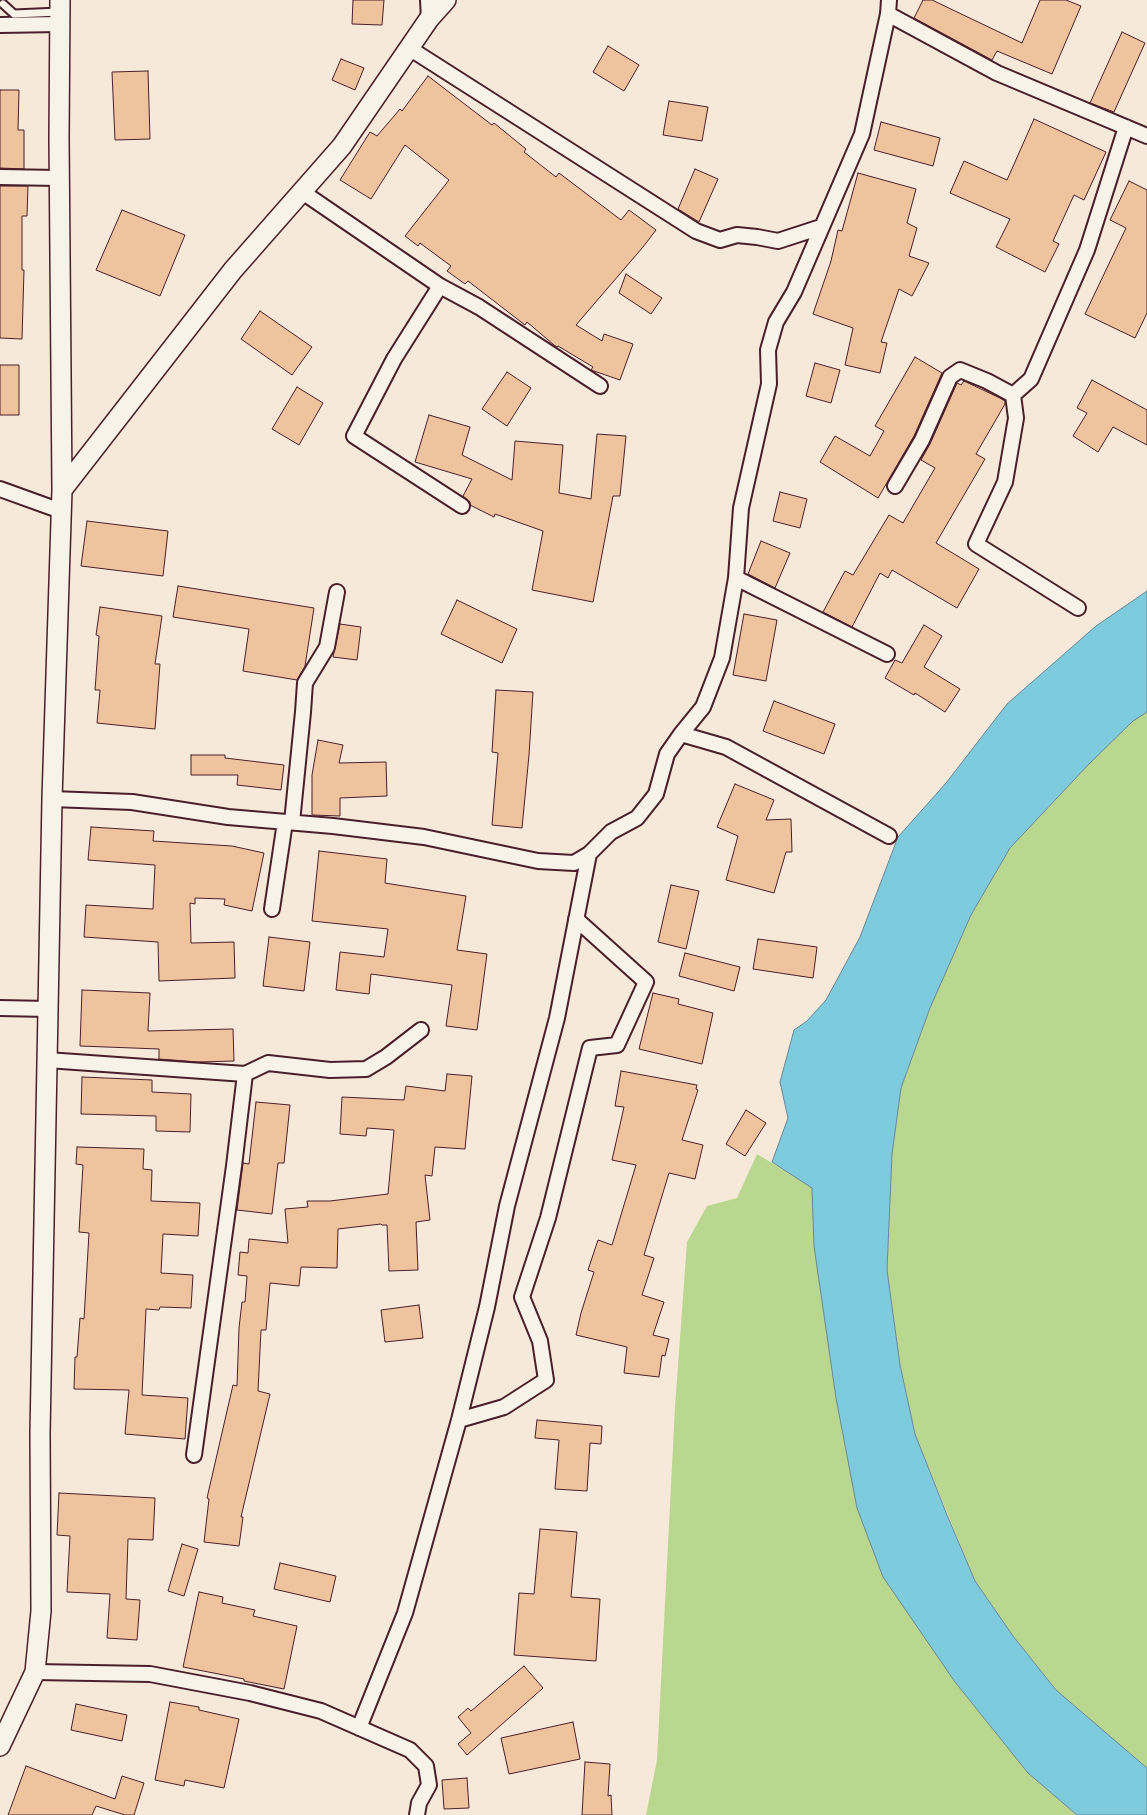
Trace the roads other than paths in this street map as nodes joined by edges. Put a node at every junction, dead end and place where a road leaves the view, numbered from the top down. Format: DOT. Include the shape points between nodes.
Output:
graph roads {
  1 [pos="446,0"];
  2 [pos="3,4"];
  3 [pos="888,7"];
  4 [pos="428,9"];
  5 [pos="60,12"];
  6 [pos="0,25"];
  7 [pos="409,48"];
  8 [pos="1126,127"];
  9 [pos="1147,136"];
  10 [pos="0,177"];
  11 [pos="59,178"];
  12 [pos="301,191"];
  13 [pos="821,227"];
  14 [pos="440,286"];
  15 [pos="600,386"];
  16 [pos="1013,394"];
  17 [pos="895,486"];
  18 [pos="0,489"];
  19 [pos="62,490"];
  20 [pos="462,506"];
  21 [pos="61,511"];
  22 [pos="736,578"];
  23 [pos="337,592"];
  24 [pos="1078,608"];
  25 [pos="887,654"];
  26 [pos="681,734"];
  27 [pos="52,799"];
  28 [pos="288,822"];
  29 [pos="889,836"];
  30 [pos="589,854"];
  31 [pos="272,909"];
  32 [pos="576,919"];
  33 [pos="0,1008"];
  34 [pos="48,1009"];
  35 [pos="421,1030"];
  36 [pos="46,1060"];
  37 [pos="245,1074"];
  38 [pos="459,1420"];
  39 [pos="194,1456"];
  40 [pos="35,1672"];
  41 [pos="359,1728"];
  42 [pos="0,1746"];
  43 [pos="417,1815"];
  1 -- 4 [label="street"];
  2 -- 5 [label="lane" via="14,14"];
  3 -- 8 [label="street" via="997,73"];
  3 -- 13 [label="street" via="862,134"];
  4 -- 7 [label="street"];
  5 -- 6 [label="street"];
  5 -- 11 [label="street"];
  7 -- 12 [label="street" via="342,146"];
  7 -- 13 [label="street" via="696,231 720,240 737,235 778,241"];
  8 -- 9 [label="street"];
  8 -- 16 [label="street" via="1087,250 1031,379"];
  10 -- 11 [label="street"];
  11 -- 19 [label="street"];
  12 -- 14 [label="street"];
  12 -- 19 [label="street" via="233,270"];
  13 -- 22 [label="street" via="794,292 776,322 768,350 769,384 741,508"];
  14 -- 15 [label="street" via="479,307"];
  14 -- 20 [label="street" via="394,359 354,436"];
  16 -- 17 [label="street" via="960,370 950,377 922,440"];
  16 -- 24 [label="street" via="1016,418 1005,482 976,544"];
  18 -- 21 [label="street"];
  19 -- 21 [label="street"];
  21 -- 27 [label="street"];
  22 -- 25 [label="street"];
  22 -- 26 [label="street" via="722,658 703,707"];
  23 -- 28 [label="street" via="327,647 305,682 304,712"];
  26 -- 29 [label="street" via="726,747"];
  26 -- 30 [label="street" via="667,754 656,794 636,818 610,832"];
  27 -- 28 [label="street" via="132,802 228,817"];
  27 -- 34 [label="street"];
  28 -- 30 [label="street" via="424,838 538,862 574,864"];
  28 -- 31 [label="street"];
  30 -- 32 [label="street"];
  32 -- 38 [label="street" via="556,1018 507,1206 487,1307"];
  32 -- 38 [label="street" via="646,982 617,1045 590,1048 548,1218 522,1297 540,1341 546,1380 504,1407"];
  33 -- 34 [label="street"];
  34 -- 36 [label="street"];
  35 -- 37 [label="street" via="366,1069 330,1070 268,1063"];
  36 -- 37 [label="street"];
  36 -- 40 [label="street" via="40,1433 41,1611"];
  37 -- 39 [label="street"];
  38 -- 41 [label="street" via="404,1613"];
  40 -- 41 [label="street" via="150,1674 250,1693 321,1711"];
  40 -- 42 [label="street"];
  41 -- 43 [label="street" via="410,1750 426,1766 429,1785 419,1803"];
}
